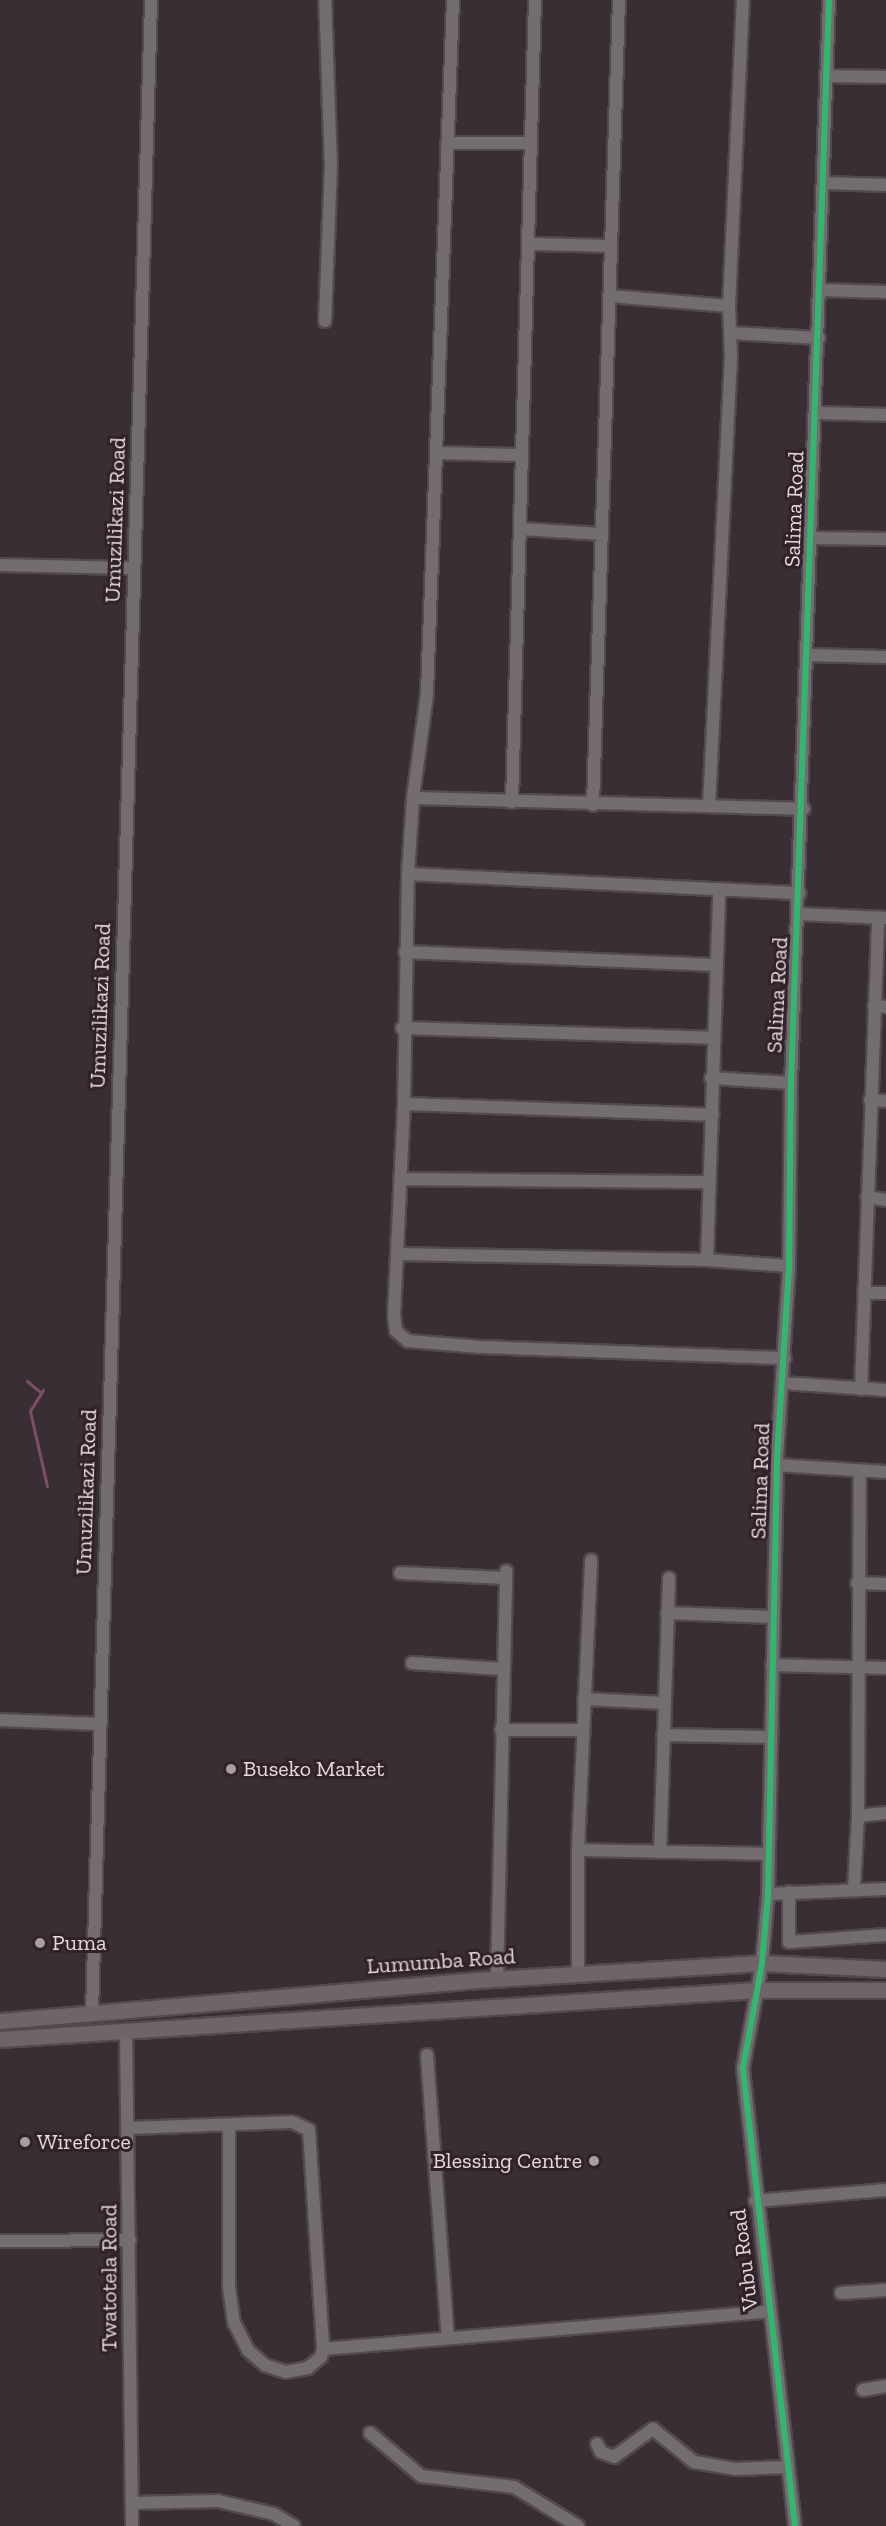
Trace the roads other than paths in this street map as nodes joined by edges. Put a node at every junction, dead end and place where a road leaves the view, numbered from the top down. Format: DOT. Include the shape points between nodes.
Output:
graph roads {
  1 [pos="151,0"];
  2 [pos="325,0"];
  3 [pos="453,0"];
  4 [pos="535,0"];
  5 [pos="619,0"];
  6 [pos="743,0"];
  7 [pos="829,0"];
  8 [pos="827,76"];
  9 [pos="886,77"];
  10 [pos="447,143"];
  11 [pos="531,143"];
  12 [pos="824,183"];
  13 [pos="886,185"];
  14 [pos="529,244"];
  15 [pos="610,246"];
  16 [pos="821,290"];
  17 [pos="886,291"];
  18 [pos="610,296"];
  19 [pos="729,306"];
  20 [pos="325,321"];
  21 [pos="731,333"];
  22 [pos="819,338"];
  23 [pos="816,413"];
  24 [pos="886,415"];
  25 [pos="436,453"];
  26 [pos="520,455"];
  27 [pos="520,529"];
  28 [pos="602,534"];
  29 [pos="810,538"];
  30 [pos="886,539"];
  31 [pos="0,565"];
  32 [pos="134,568"];
  33 [pos="807,655"];
  34 [pos="886,657"];
  35 [pos="413,798"];
  36 [pos="512,802"];
  37 [pos="593,805"];
  38 [pos="709,806"];
  39 [pos="804,809"];
  40 [pos="408,874"];
  41 [pos="720,891"];
  42 [pos="800,893"];
  43 [pos="799,914"];
  44 [pos="882,917"];
  45 [pos="405,952"];
  46 [pos="717,965"];
  47 [pos="880,1007"];
  48 [pos="402,1028"];
  49 [pos="713,1038"];
  50 [pos="711,1078"];
  51 [pos="791,1083"];
  52 [pos="870,1100"];
  53 [pos="886,1101"];
  54 [pos="404,1104"];
  55 [pos="712,1115"];
  56 [pos="401,1179"];
  57 [pos="709,1182"];
  58 [pos="867,1197"];
  59 [pos="886,1200"];
  60 [pos="397,1254"];
  61 [pos="707,1260"];
  62 [pos="789,1266"];
  63 [pos="864,1293"];
  64 [pos="886,1293"];
  65 [pos="785,1358"];
  66 [pos="782,1383"];
  67 [pos="861,1389"];
  68 [pos="886,1390"];
  69 [pos="777,1465"];
  70 [pos="860,1470"];
  71 [pos="886,1472"];
  72 [pos="591,1560"];
  73 [pos="400,1573"];
  74 [pos="669,1578"];
  75 [pos="857,1583"];
  76 [pos="886,1584"];
  77 [pos="667,1613"];
  78 [pos="774,1617"];
  79 [pos="412,1663"];
  80 [pos="772,1665"];
  81 [pos="858,1667"];
  82 [pos="886,1668"];
  83 [pos="503,1669"];
  84 [pos="584,1700"];
  85 [pos="664,1703"];
  86 [pos="0,1720"];
  87 [pos="101,1724"];
  88 [pos="501,1730"];
  89 [pos="583,1730"];
  90 [pos="663,1735"];
  91 [pos="770,1737"];
  92 [pos="886,1813"];
  93 [pos="858,1816"];
  94 [pos="578,1850"];
  95 [pos="660,1852"];
  96 [pos="767,1854"];
  97 [pos="854,1888"];
  98 [pos="886,1889"];
  99 [pos="789,1892"];
  100 [pos="768,1894"];
  101 [pos="886,1935"];
  102 [pos="762,1963"];
  103 [pos="886,1969"];
  104 [pos="578,1975"];
  105 [pos="497,1979"];
  106 [pos="756,1990"];
  107 [pos="886,1990"];
  108 [pos="92,2013"];
  109 [pos="0,2021"];
  110 [pos="126,2031"];
  111 [pos="0,2039"];
  112 [pos="427,2055"];
  113 [pos="229,2127"];
  114 [pos="130,2128"];
  115 [pos="886,2190"];
  116 [pos="755,2201"];
  117 [pos="130,2240"];
  118 [pos="0,2241"];
  119 [pos="886,2290"];
  120 [pos="841,2293"];
  121 [pos="768,2312"];
  122 [pos="448,2338"];
  123 [pos="323,2349"];
  124 [pos="886,2386"];
  125 [pos="863,2390"];
  126 [pos="370,2433"];
  127 [pos="597,2444"];
  128 [pos="787,2467"];
  129 [pos="132,2503"];
  130 [pos="132,2526"];
  131 [pos="294,2526"];
  132 [pos="578,2526"];
  133 [pos="795,2526"];
  1 -- 32 [label="street, Umuzilikazi Road"];
  2 -- 20 [label="street" via="331,168"];
  3 -- 10 [label="street"];
  4 -- 11 [label="street"];
  5 -- 15 [label="street"];
  6 -- 19 [label="street"];
  7 -- 8 [label="street, Salima Road"];
  8 -- 9 [label="street"];
  8 -- 12 [label="street, Salima Road"];
  10 -- 11 [label="street"];
  10 -- 25 [label="street"];
  11 -- 14 [label="street"];
  12 -- 13 [label="street"];
  12 -- 16 [label="street, Salima Road"];
  14 -- 15 [label="street"];
  14 -- 26 [label="street"];
  15 -- 18 [label="street"];
  16 -- 17 [label="street"];
  16 -- 22 [label="street, Salima Road"];
  18 -- 19 [label="street"];
  18 -- 28 [label="street"];
  19 -- 21 [label="street"];
  21 -- 22 [label="street"];
  21 -- 38 [label="street"];
  22 -- 23 [label="street, Salima Road"];
  23 -- 24 [label="street"];
  23 -- 29 [label="street, Salima Road"];
  25 -- 26 [label="street"];
  25 -- 35 [label="street" via="427,694"];
  26 -- 27 [label="street"];
  27 -- 28 [label="street"];
  27 -- 36 [label="street"];
  28 -- 37 [label="street"];
  29 -- 30 [label="street"];
  29 -- 33 [label="street, Salima Road"];
  31 -- 32 [label="street"];
  32 -- 87 [label="street, Umuzilikazi Road"];
  33 -- 34 [label="street"];
  33 -- 39 [label="street, Salima Road"];
  35 -- 36 [label="street"];
  35 -- 40 [label="street"];
  36 -- 37 [label="street"];
  37 -- 38 [label="street"];
  38 -- 39 [label="street"];
  39 -- 42 [label="street, Salima Road"];
  40 -- 41 [label="street"];
  40 -- 45 [label="street"];
  41 -- 42 [label="street"];
  41 -- 46 [label="street"];
  42 -- 43 [label="street, Salima Road"];
  43 -- 44 [label="street"];
  43 -- 51 [label="street, Salima Road"];
  44 -- 47 [label="street"];
  45 -- 46 [label="street"];
  45 -- 48 [label="street"];
  46 -- 49 [label="street"];
  47 -- 52 [label="street"];
  48 -- 49 [label="street"];
  48 -- 54 [label="street"];
  49 -- 50 [label="street"];
  50 -- 51 [label="street"];
  50 -- 55 [label="street"];
  51 -- 62 [label="street, Salima Road"];
  52 -- 53 [label="street"];
  52 -- 58 [label="street"];
  54 -- 55 [label="street"];
  54 -- 56 [label="street"];
  55 -- 57 [label="street"];
  56 -- 57 [label="street"];
  56 -- 60 [label="street"];
  57 -- 61 [label="street"];
  58 -- 59 [label="street"];
  58 -- 63 [label="street"];
  60 -- 61 [label="street"];
  60 -- 65 [label="street" via="393,1315 396,1331 408,1341"];
  61 -- 62 [label="street"];
  62 -- 65 [label="street, Salima Road"];
  63 -- 64 [label="street"];
  63 -- 67 [label="street"];
  65 -- 66 [label="street, Salima Road"];
  66 -- 67 [label="street"];
  66 -- 69 [label="street, Salima Road"];
  67 -- 68 [label="street"];
  69 -- 70 [label="street"];
  69 -- 78 [label="street, Salima Road"];
  70 -- 71 [label="street"];
  70 -- 75 [label="street"];
  72 -- 84 [label="street"];
  73 -- 83 [label="street" via="506,1574"];
  74 -- 77 [label="street"];
  75 -- 76 [label="street"];
  75 -- 81 [label="street"];
  77 -- 78 [label="street"];
  77 -- 85 [label="street"];
  78 -- 80 [label="street, Salima Road"];
  79 -- 83 [label="street"];
  80 -- 81 [label="street"];
  80 -- 91 [label="street, Salima Road"];
  81 -- 82 [label="street"];
  81 -- 93 [label="street"];
  83 -- 88 [label="street"];
  84 -- 85 [label="street"];
  84 -- 89 [label="street"];
  85 -- 90 [label="street"];
  86 -- 87 [label="street"];
  87 -- 108 [label="street, Umuzilikazi Road"];
  88 -- 89 [label="street"];
  88 -- 105 [label="street"];
  89 -- 94 [label="street"];
  90 -- 91 [label="street"];
  90 -- 95 [label="street"];
  91 -- 96 [label="street, Salima Road"];
  92 -- 93 [label="street"];
  93 -- 97 [label="street"];
  94 -- 95 [label="street"];
  94 -- 104 [label="street"];
  95 -- 96 [label="street"];
  96 -- 100 [label="street, Salima Road"];
  97 -- 98 [label="street"];
  97 -- 99 [label="street"];
  99 -- 100 [label="street"];
  99 -- 101 [label="street" via="789,1942"];
  100 -- 102 [label="street, Salima Road"];
  102 -- 103 [label="main road, Lumumba Road"];
  102 -- 104 [label="main road, Lumumba Road"];
  102 -- 106 [label="street, Salima Road"];
  104 -- 105 [label="main road, Lumumba Road"];
  105 -- 108 [label="main road, Lumumba Road"];
  106 -- 107 [label="main road"];
  106 -- 110 [label="main road"];
  106 -- 116 [label="street, Vubu Road" via="742,2068"];
  108 -- 109 [label="main road, Lumumba Road"];
  110 -- 111 [label="main road"];
  110 -- 114 [label="street, Twatotela Road"];
  112 -- 122 [label="street"];
  113 -- 114 [label="street"];
  113 -- 123 [label="street" via="292,2122 309,2130"];
  113 -- 123 [label="street" via="229,2286 238,2331 256,2357 286,2372 308,2368 321,2357"];
  114 -- 117 [label="street, Twatotela Road"];
  115 -- 116 [label="street"];
  116 -- 121 [label="street, Vubu Road"];
  117 -- 118 [label="street"];
  117 -- 129 [label="street, Twatotela Road"];
  119 -- 120 [label="street"];
  121 -- 122 [label="street"];
  121 -- 128 [label="street, Vubu Road"];
  122 -- 123 [label="street"];
  124 -- 125 [label="street"];
  126 -- 132 [label="street" via="421,2476 514,2487"];
  127 -- 128 [label="street" via="601,2452 614,2457 653,2429 694,2462 736,2469"];
  128 -- 133 [label="street, Vubu Road"];
  129 -- 130 [label="street, Twatotela Road"];
  129 -- 131 [label="street" via="218,2501 274,2514"];
}
